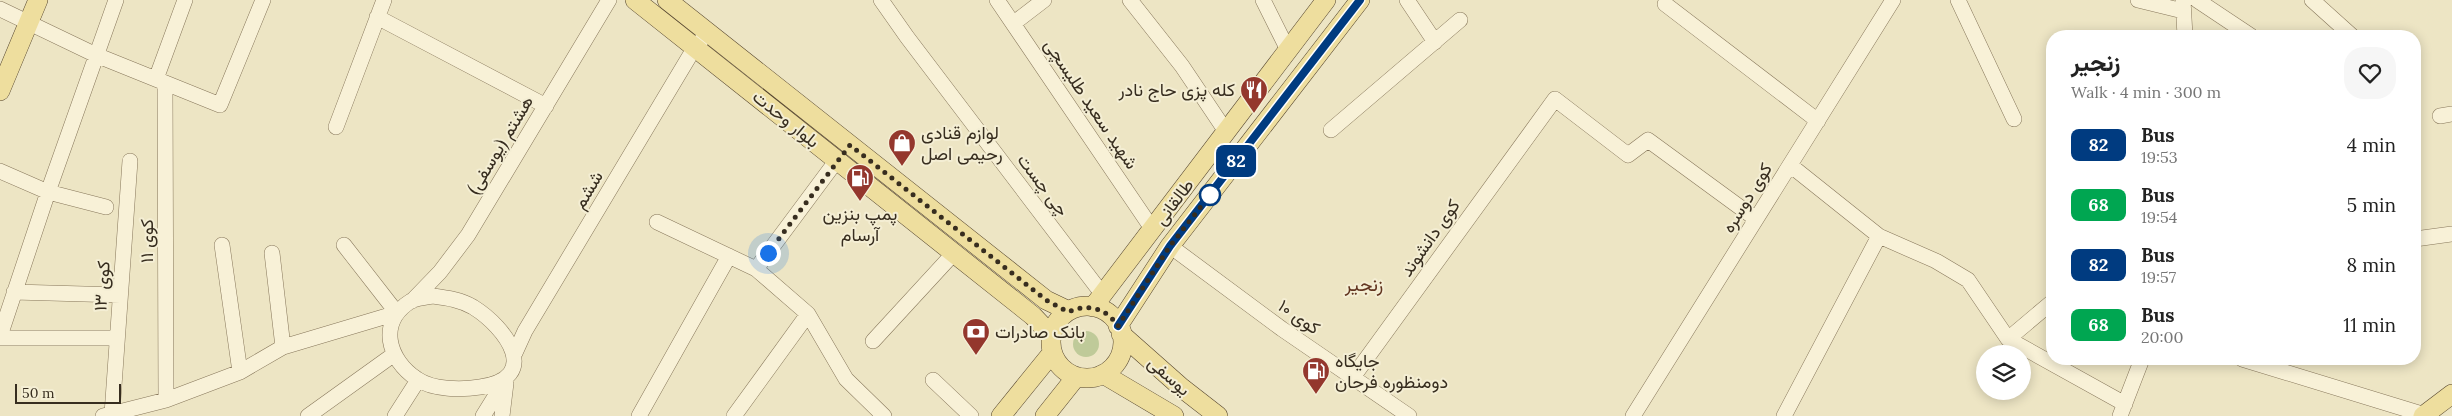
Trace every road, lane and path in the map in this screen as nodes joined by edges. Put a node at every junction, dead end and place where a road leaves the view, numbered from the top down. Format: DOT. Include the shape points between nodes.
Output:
graph roads {
  1 [pos="38,0"];
  2 [pos="116,0"];
  3 [pos="184,0"];
  4 [pos="262,0"];
  5 [pos="384,0"];
  6 [pos="609,0"];
  7 [pos="635,0"];
  8 [pos="667,0"];
  9 [pos="882,0"];
  10 [pos="997,0"];
  11 [pos="1044,0"];
  12 [pos="1130,0"];
  13 [pos="1263,0"];
  14 [pos="1326,0"];
  15 [pos="1360,0"];
  16 [pos="1407,0"];
  17 [pos="1958,0"];
  18 [pos="2138,0"];
  19 [pos="2197,0"];
  20 [pos="2312,0"];
  21 [pos="1892,1"];
  22 [pos="1664,4"];
  23 [pos="2183,6"];
  24 [pos="0,9"];
  25 [pos="377,17"];
  26 [pos="1460,20"];
  27 [pos="28,23"];
  28 [pos="1014,23"];
  29 [pos="2185,30"];
  30 [pos="2242,30"];
  31 [pos="2345,30"];
  32 [pos="708,33"];
  33 [pos="1435,42"];
  34 [pos="695,47"];
  35 [pos="1288,50"];
  36 [pos="96,55"];
  37 [pos="160,81"];
  38 [pos="0,91"];
  39 [pos="546,106"];
  40 [pos="2014,119"];
  41 [pos="1818,121"];
  42 [pos="336,127"];
  43 [pos="1331,130"];
  44 [pos="1227,133"];
  45 [pos="850,145"];
  46 [pos="837,160"];
  47 [pos="130,161"];
  48 [pos="1790,165"];
  49 [pos="0,171"];
  50 [pos="48,192"];
  51 [pos="106,207"];
  52 [pos="1756,220"];
  53 [pos="657,222"];
  54 [pos="1153,230"];
  55 [pos="2452,234"];
  56 [pos="1879,236"];
  57 [pos="2421,238"];
  58 [pos="222,245"];
  59 [pos="344,245"];
  60 [pos="1170,246"];
  61 [pos="272,253"];
  62 [pos="954,253"];
  63 [pos="730,256"];
  64 [pos="756,269"];
  65 [pos="14,292"];
  66 [pos="120,294"];
  67 [pos="412,300"];
  68 [pos="1098,301"];
  69 [pos="2046,307"];
  70 [pos="1068,312"];
  71 [pos="397,313"];
  72 [pos="808,314"];
  73 [pos="1120,330"];
  74 [pos="0,337"];
  75 [pos="117,338"];
  76 [pos="2008,339"];
  77 [pos="873,342"];
  78 [pos="1052,344"];
  79 [pos="283,347"];
  80 [pos="515,354"];
  81 [pos="393,355"];
  82 [pos="2046,362"];
  83 [pos="2050,365"];
  84 [pos="2140,365"];
  85 [pos="2262,365"];
  86 [pos="240,372"];
  87 [pos="1103,374"];
  88 [pos="1076,377"];
  89 [pos="1353,377"];
  90 [pos="506,379"];
  91 [pos="418,380"];
  92 [pos="933,380"];
  93 [pos="1182,388"];
  94 [pos="2452,394"];
  95 [pos="166,400"];
  96 [pos="2123,410"];
  97 [pos="1170,414"];
  98 [pos="107,415"];
  99 [pos="2424,415"];
  100 [pos="308,416"];
  101 [pos="395,416"];
  102 [pos="483,416"];
  103 [pos="502,416"];
  104 [pos="639,416"];
  105 [pos="734,416"];
  106 [pos="884,416"];
  107 [pos="971,416"];
  108 [pos="1001,416"];
  109 [pos="1045,416"];
  110 [pos="1218,416"];
  111 [pos="1409,416"];
  112 [pos="1632,416"];
  113 [pos="1784,416"];
  1 -- 27 [label="main road"];
  2 -- 36 [label="street"];
  3 -- 37 [label="street, کوی ۱۱"];
  4 -- 37 [label="street" via="220,105"];
  5 -- 25 [label="street"];
  6 -- 39 [label="street, هشتم (یوسفی)"];
  7 -- 34 [label="main road, بلوار وحدت"];
  8 -- 32 [label="main road, بلوار وحدت"];
  9 -- 68 [label="street, چی چست"];
  10 -- 28 [label="street, شهید سعید طلیسچی"];
  11 -- 28 [label="street"];
  12 -- 44 [label="street" via="1182,66"];
  13 -- 35 [label="street"];
  14 -- 35 [label="main road, طالقانی"];
  15 -- 60 [label="main road, طالقانی"];
  16 -- 33 [label="street"];
  17 -- 40 [label="street"];
  18 -- 23 [label="street"];
  19 -- 30 [label="street"];
  20 -- 31 [label="street"];
  21 -- 41 [label="street, کوی دوسره"];
  22 -- 41 [label="street"];
  23 -- 29 [label="street"];
  24 -- 27 [label="street"];
  25 -- 39 [label="street"];
  25 -- 42 [label="street"];
  26 -- 33 [label="street"];
  27 -- 36 [label="street"];
  27 -- 38 [label="main road"];
  28 -- 54 [label="street, شهید سعید طلیسچی"];
  32 -- 34 [label="street, ششم"];
  32 -- 45 [label="main road, بلوار وحدت"];
  33 -- 43 [label="street"];
  34 -- 46 [label="main road, بلوار وحدت"];
  34 -- 80 [label="street, ششم" via="525,331"];
  35 -- 44 [label="main road, طالقانی"];
  36 -- 37 [label="street"];
  36 -- 50 [label="street"];
  37 -- 95 [label="street, کوی ۱۱"];
  39 -- 67 [label="street, هشتم (یوسفی)" via="468,235 446,265"];
  41 -- 48 [label="street, کوی دوسره"];
  44 -- 54 [label="main road, طالقانی"];
  45 -- 46 [label="main road"];
  45 -- 70 [label="main road, بلوار وحدت" via="1046,300"];
  46 -- 62 [label="main road, بلوار وحدت"];
  46 -- 64 [label="street"];
  47 -- 66 [label="street, کوی ۱۳"];
  48 -- 52 [label="street, کوی دوسره"];
  48 -- 56 [label="street"];
  49 -- 50 [label="street"];
  50 -- 51 [label="street"];
  50 -- 65 [label="street"];
  52 -- 89 [label="street, کوی دانشوند" via="1648,140 1628,155 1555,99"];
  52 -- 112 [label="street, کوی دوسره"];
  53 -- 63 [label="street"];
  54 -- 68 [label="main road, طالقانی"];
  55 -- 57 [label="street"];
  56 -- 76 [label="street" via="1936,261 1968,280"];
  56 -- 113 [label="street"];
  58 -- 86 [label="street"];
  59 -- 71 [label="street"];
  60 -- 73 [label="main road, طالقانی"];
  60 -- 89 [label="street, کوی ۱۰"];
  61 -- 79 [label="street"];
  62 -- 77 [label="street"];
  62 -- 78 [label="main road, بلوار وحدت" via="1033,316"];
  63 -- 64 [label="street"];
  63 -- 104 [label="street"];
  64 -- 72 [label="street"];
  65 -- 66 [label="street"];
  65 -- 74 [label="street"];
  66 -- 75 [label="street, کوی ۱۳"];
  67 -- 71 [label="street"];
  67 -- 80 [label="street" via="434,296 456,299 473,307 493,322"];
  68 -- 70 [label="main road"];
  68 -- 73 [label="main road"];
  69 -- 76 [label="street"];
  70 -- 78 [label="main road" via="1057,322"];
  71 -- 79 [label="street"];
  71 -- 81 [label="street" via="390,330"];
  72 -- 105 [label="street"];
  72 -- 106 [label="street" via="846,379"];
  73 -- 87 [label="main road" via="1121,353 1117,362"];
  73 -- 93 [label="main road, یوسفی"];
  74 -- 75 [label="street"];
  75 -- 98 [label="street, کوی ۱۳"];
  76 -- 82 [label="street"];
  78 -- 88 [label="main road" via="1057,363"];
  78 -- 108 [label="main road"];
  79 -- 86 [label="street"];
  80 -- 90 [label="street" via="514,369"];
  81 -- 91 [label="street"];
  81 -- 100 [label="street"];
  83 -- 96 [label="street"];
  84 -- 96 [label="street"];
  85 -- 99 [label="street"];
  86 -- 95 [label="street"];
  87 -- 88 [label="main road" via="1094,378"];
  87 -- 97 [label="main road, یوسفی"];
  88 -- 109 [label="main road"];
  89 -- 111 [label="street, کوی ۱۰"];
  90 -- 91 [label="street" via="496,384 460,389"];
  90 -- 102 [label="street"];
  90 -- 103 [label="street"];
  91 -- 101 [label="street"];
  92 -- 107 [label="street"];
  93 -- 97 [label="main road"];
  93 -- 110 [label="main road, یوسفی"];
  94 -- 99 [label="main road"];
  95 -- 98 [label="street"];
}
